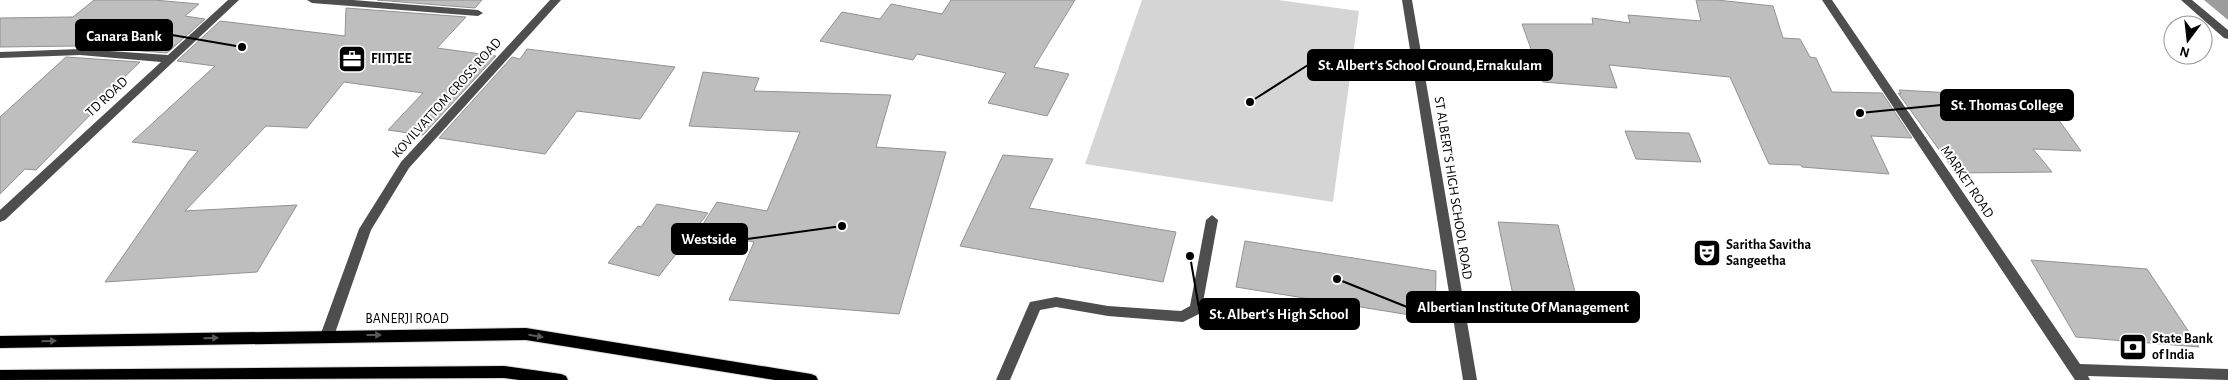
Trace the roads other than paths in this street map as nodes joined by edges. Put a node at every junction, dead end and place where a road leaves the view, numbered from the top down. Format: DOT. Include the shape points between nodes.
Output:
graph roads {
  1 [pos="234,0"];
  2 [pos="312,0"];
  3 [pos="556,0"];
  4 [pos="1407,0"];
  5 [pos="1827,0"];
  6 [pos="2186,0"];
  7 [pos="478,13"];
  8 [pos="2228,36"];
  9 [pos="0,55"];
  10 [pos="170,59"];
  11 [pos="0,217"];
  12 [pos="1212,220"];
  13 [pos="327,336"];
  14 [pos="0,342"];
  15 [pos="2228,374"];
  16 [pos="2080,375"];
  17 [pos="0,376"];
  18 [pos="501,376"];
  19 [pos="561,380"];
  20 [pos="811,380"];
  21 [pos="1003,380"];
  22 [pos="1470,380"];
  1 -- 10 [label="street, TD ROAD"];
  2 -- 7 [label="street"];
  3 -- 13 [label="street, KOVILVATTOM CROSS ROAD" via="405,165 365,229"];
  4 -- 22 [label="street, ST ALBERT'S HIGH SCHOOL ROAD"];
  5 -- 16 [label="street, MARKET ROAD"];
  6 -- 8 [label="street"];
  9 -- 10 [label="street" via="80,52"];
  10 -- 11 [label="street, TD ROAD"];
  12 -- 21 [label="street" via="1196,309 1183,317 1108,311 1056,302 1035,306"];
  14 -- 13 [label="main road, BANERJI ROAD, one-way"];
  13 -- 20 [label="main road, BANERJI ROAD, one-way" via="526,334"];
  15 -- 16 [label="street"];
  17 -- 18 [label="main road"];
  18 -- 19 [label="main road"];
}
